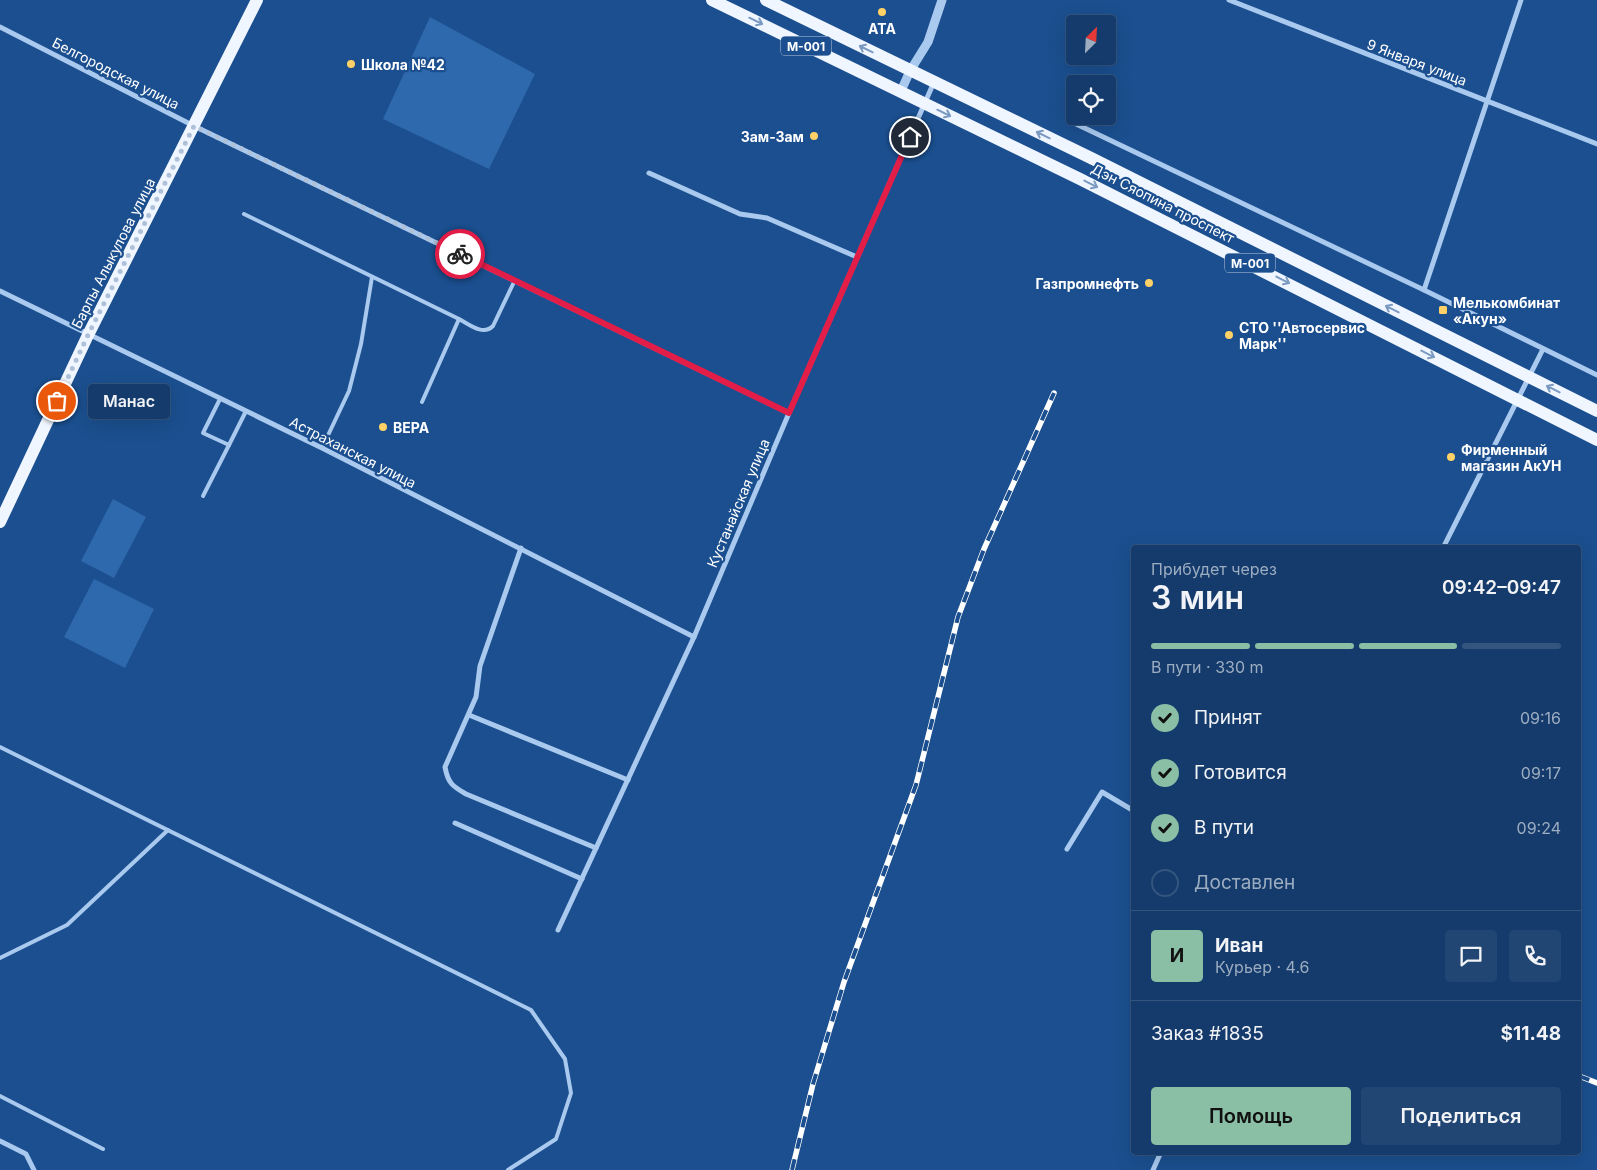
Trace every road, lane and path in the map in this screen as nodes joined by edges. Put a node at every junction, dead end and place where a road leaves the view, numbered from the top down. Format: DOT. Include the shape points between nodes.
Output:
graph roads {
  1 [pos="712,0"];
  2 [pos="766,0"];
  3 [pos="942,0"];
  4 [pos="1229,0"];
  5 [pos="1521,0"];
  6 [pos="254,2"];
  7 [pos="0,27"];
  8 [pos="910,71"];
  9 [pos="934,82"];
  10 [pos="900,92"];
  11 [pos="1487,101"];
  12 [pos="924,104"];
  13 [pos="1078,125"];
  14 [pos="194,126"];
  15 [pos="1597,144"];
  16 [pos="649,173"];
  17 [pos="244,214"];
  18 [pos="857,257"];
  19 [pos="372,277"];
  20 [pos="514,280"];
  21 [pos="1424,290"];
  22 [pos="0,291"];
  23 [pos="459,319"];
  24 [pos="88,335"];
  25 [pos="1543,349"];
  26 [pos="1597,375"];
  27 [pos="1528,377"];
  28 [pos="220,399"];
  29 [pos="1517,399"];
  30 [pos="422,402"];
  31 [pos="246,411"];
  32 [pos="1597,411"];
  33 [pos="789,413"];
  34 [pos="1597,440"];
  35 [pos="229,446"];
  36 [pos="322,448"];
  37 [pos="203,496"];
  38 [pos="0,522"];
  39 [pos="1444,545"];
  40 [pos="521,548"];
  41 [pos="694,637"];
  42 [pos="468,714"];
  43 [pos="0,747"];
  44 [pos="628,780"];
  45 [pos="1131,809"];
  46 [pos="456,823"];
  47 [pos="168,830"];
  48 [pos="596,848"];
  49 [pos="1066,849"];
  50 [pos="582,878"];
  51 [pos="558,930"];
  52 [pos="0,958"];
  53 [pos="0,1096"];
  54 [pos="0,1141"];
  55 [pos="103,1149"];
  56 [pos="1159,1155"];
  57 [pos="34,1170"];
  58 [pos="508,1170"];
  59 [pos="1153,1170"];
  1 -- 10 [label="main road, Дэн Сяопина проспект / M-001, one-way"];
  8 -- 2 [label="main road, Дэн Сяопина проспект / M-001, one-way"];
  3 -- 8 [label="street" via="928,42"];
  4 -- 11 [label="street, 9 Января улица"];
  5 -- 11 [label="street"];
  6 -- 14 [label="main road, Барпы Алыкулова улица"];
  7 -- 14 [label="street, Белгородская улица"];
  8 -- 9 [label="main road, Дэн Сяопина проспект / M-001"];
  8 -- 10 [label="street"];
  9 -- 12 [label="street, Кустанайская улица"];
  27 -- 9 [label="main road, Дэн Сяопина проспект / M-001, one-way"];
  10 -- 12 [label="main road, Дэн Сяопина проспект / M-001"];
  11 -- 15 [label="street, 9 Января улица"];
  11 -- 21 [label="street"];
  12 -- 18 [label="street, Кустанайская улица"];
  12 -- 29 [label="main road, Дэн Сяопина проспект / M-001, one-way" via="1089,183"];
  13 -- 21 [label="street"];
  14 -- 20 [label="street, Белгородская улица"];
  14 -- 24 [label="main road, Барпы Алыкулова улица"];
  16 -- 18 [label="street" via="740,214 767,218"];
  17 -- 19 [label="lane"];
  18 -- 33 [label="street, Кустанайская улица"];
  19 -- 23 [label="lane"];
  19 -- 36 [label="lane" via="349,392"];
  20 -- 23 [label="lane" via="490,329 478,329"];
  20 -- 33 [label="street, Белгородская улица"];
  21 -- 25 [label="street"];
  22 -- 24 [label="street, Астраханская улица"];
  23 -- 30 [label="lane"];
  24 -- 28 [label="street, Астраханская улица"];
  24 -- 38 [label="main road, Барпы Алыкулова улица" via="7,500"];
  25 -- 26 [label="street"];
  25 -- 27 [label="street"];
  27 -- 29 [label="street"];
  32 -- 27 [label="main road, Дэн Сяопина проспект / M-001, one-way"];
  28 -- 31 [label="street, Астраханская улица"];
  28 -- 35 [label="lane" via="203,433"];
  29 -- 34 [label="main road, Дэн Сяопина проспект / M-001"];
  29 -- 39 [label="street"];
  31 -- 35 [label="lane"];
  31 -- 36 [label="street, Астраханская улица"];
  33 -- 41 [label="street, Кустанайская улица"];
  35 -- 37 [label="lane"];
  36 -- 40 [label="street, Астраханская улица"];
  40 -- 41 [label="street, Астраханская улица"];
  40 -- 42 [label="street" via="480,666 476,697"];
  41 -- 44 [label="street, Кустанайская улица"];
  42 -- 44 [label="street"];
  42 -- 48 [label="street" via="445,767 447,778 454,787"];
  43 -- 47 [label="lane"];
  44 -- 48 [label="street, Кустанайская улица"];
  45 -- 49 [label="street" via="1102,792"];
  46 -- 50 [label="street"];
  47 -- 52 [label="lane" via="67,925"];
  47 -- 58 [label="lane" via="531,1010 565,1059 571,1094 556,1139"];
  48 -- 50 [label="street, Кустанайская улица"];
  50 -- 51 [label="street, Кустанайская улица"];
  53 -- 55 [label="lane"];
  54 -- 57 [label="street" via="26,1154"];
  56 -- 59 [label="street"];
}
